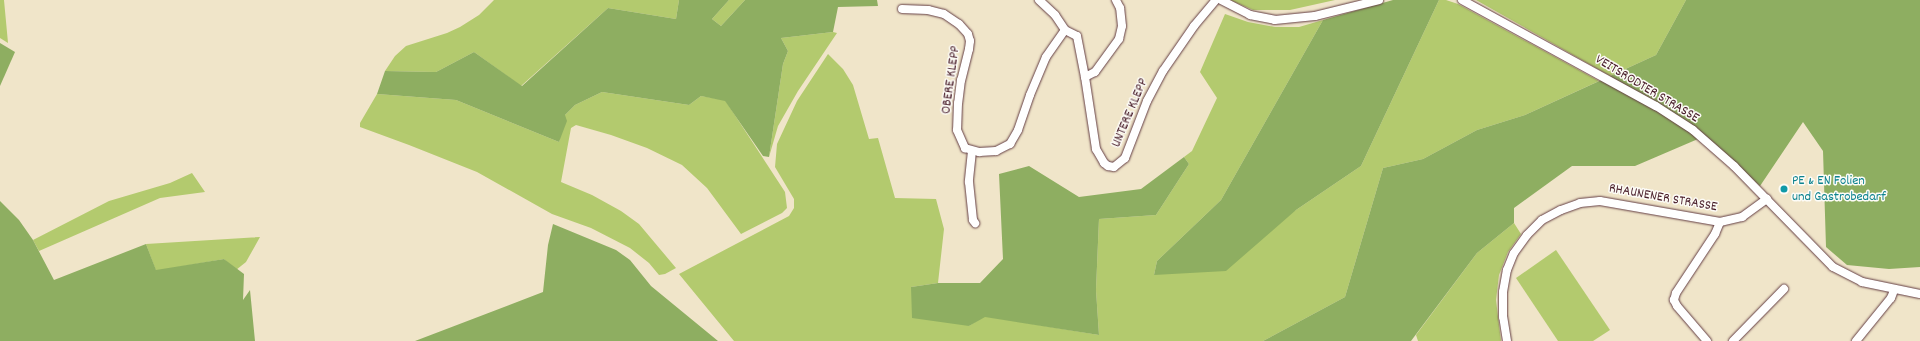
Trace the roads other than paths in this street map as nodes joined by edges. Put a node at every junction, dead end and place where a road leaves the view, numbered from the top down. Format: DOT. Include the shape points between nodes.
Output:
graph roads {
  1 [pos="1039,0"];
  2 [pos="1116,0"];
  3 [pos="1216,0"];
  4 [pos="1221,0"];
  5 [pos="1379,0"];
  6 [pos="1462,0"];
  7 [pos="902,9"];
  8 [pos="1065,30"];
  9 [pos="1085,77"];
  10 [pos="972,151"];
  11 [pos="1767,199"];
  12 [pos="1720,222"];
  13 [pos="976,223"];
  14 [pos="1784,289"];
  15 [pos="1894,290"];
  16 [pos="1920,294"];
  17 [pos="1507,341"];
  18 [pos="1707,341"];
  19 [pos="1733,341"];
  20 [pos="1856,341"];
  1 -- 8 [label="street, UNTERE KLEPP" via="1056,15"];
  2 -- 9 [label="street" via="1120,8 1122,26 1119,39 1095,72"];
  3 -- 9 [label="street, UNTERE KLEPP" via="1163,71 1144,108 1125,158 1114,167 1104,163 1096,149"];
  4 -- 5 [label="street" via="1250,15 1275,20 1315,16"];
  6 -- 11 [label="street, VEITSRODTER STRASSE" via="1656,106 1692,130"];
  7 -- 10 [label="street, OBERE KLEPP" via="944,14 968,34 970,49 959,95 957,130 965,148"];
  8 -- 9 [label="street, UNTERE KLEPP" via="1076,36"];
  8 -- 10 [label="street" via="1046,57 1018,130 1010,144 996,151"];
  10 -- 13 [label="street" via="969,182 973,220"];
  11 -- 12 [label="street, RHAUNENER STRASSE" via="1742,217"];
  11 -- 15 [label="street, VEITSRODTER STRASSE" via="1833,267 1862,282"];
  12 -- 17 [label="street, RHAUNENER STRASSE" via="1600,201 1580,203 1542,220 1526,235 1507,270 1503,292 1503,317"];
  12 -- 18 [label="street" via="1674,300"];
  14 -- 19 [label="street"];
  15 -- 16 [label="street, VEITSRODTER STRASSE"];
  15 -- 20 [label="street" via="1891,298"];
}
